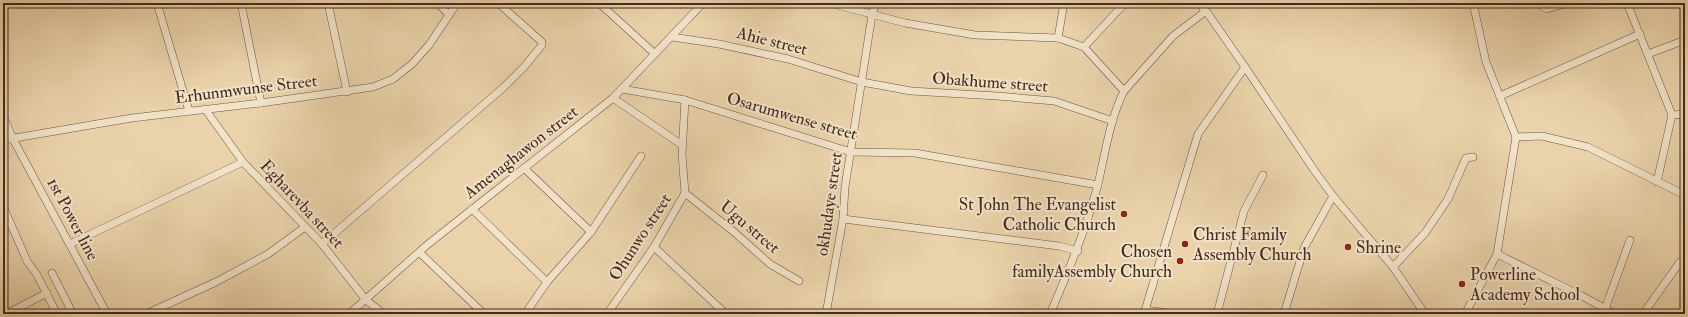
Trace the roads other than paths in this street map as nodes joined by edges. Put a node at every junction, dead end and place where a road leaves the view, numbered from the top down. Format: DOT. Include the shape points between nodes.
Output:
graph roads {
  1 [pos="9,3"];
  2 [pos="157,3"];
  3 [pos="241,3"];
  4 [pos="328,3"];
  5 [pos="438,3"];
  6 [pos="457,3"];
  7 [pos="498,3"];
  8 [pos="599,3"];
  9 [pos="703,3"];
  10 [pos="830,3"];
  11 [pos="876,3"];
  12 [pos="1064,3"];
  13 [pos="1125,3"];
  14 [pos="1198,3"];
  15 [pos="1473,3"];
  16 [pos="1541,3"];
  17 [pos="1568,3"];
  18 [pos="1627,3"];
  19 [pos="3,5"];
  20 [pos="1206,11"];
  21 [pos="449,15"];
  22 [pos="872,15"];
  23 [pos="1640,34"];
  24 [pos="672,37"];
  25 [pos="1058,38"];
  26 [pos="1685,40"];
  27 [pos="1084,47"];
  28 [pos="655,54"];
  29 [pos="1648,54"];
  30 [pos="1245,67"];
  31 [pos="862,82"];
  32 [pos="622,89"];
  33 [pos="1124,91"];
  34 [pos="347,92"];
  35 [pos="1500,96"];
  36 [pos="613,98"];
  37 [pos="685,100"];
  38 [pos="261,103"];
  39 [pos="204,109"];
  40 [pos="189,111"];
  41 [pos="1685,114"];
  42 [pos="1672,115"];
  43 [pos="3,116"];
  44 [pos="1113,120"];
  45 [pos="1516,137"];
  46 [pos="13,139"];
  47 [pos="3,140"];
  48 [pos="682,145"];
  49 [pos="851,152"];
  50 [pos="641,156"];
  51 [pos="1473,157"];
  52 [pos="243,162"];
  53 [pos="524,168"];
  54 [pos="1263,175"];
  55 [pos="1657,182"];
  56 [pos="1098,185"];
  57 [pos="685,194"];
  58 [pos="1685,195"];
  59 [pos="1333,196"];
  60 [pos="3,206"];
  61 [pos="472,209"];
  62 [pos="843,219"];
  63 [pos="305,227"];
  64 [pos="591,232"];
  65 [pos="1630,240"];
  66 [pos="70,244"];
  67 [pos="322,244"];
  68 [pos="654,247"];
  69 [pos="1078,251"];
  70 [pos="419,252"];
  71 [pos="1497,254"];
  72 [pos="1680,262"];
  73 [pos="1393,267"];
  74 [pos="52,273"];
  75 [pos="799,281"];
  76 [pos="548,282"];
  77 [pos="47,293"];
  78 [pos="366,300"];
  79 [pos="3,306"];
  80 [pos="1605,309"];
  81 [pos="1144,312"];
  82 [pos="610,313"];
  83 [pos="6,314"];
  84 [pos="57,314"];
  85 [pos="73,314"];
  86 [pos="107,314"];
  87 [pos="146,314"];
  88 [pos="349,314"];
  89 [pos="384,314"];
  90 [pos="484,314"];
  91 [pos="525,314"];
  92 [pos="726,314"];
  93 [pos="826,314"];
  94 [pos="1050,314"];
  95 [pos="1175,314"];
  96 [pos="1217,314"];
  97 [pos="1284,314"];
  98 [pos="1425,314"];
  99 [pos="1465,314"];
  100 [pos="1615,314"];
  101 [pos="1643,314"];
  1 -- 19 [label="street"];
  2 -- 40 [label="street"];
  3 -- 38 [label="street"];
  4 -- 34 [label="street"];
  5 -- 21 [label="street"];
  6 -- 21 [label="street, Erhunmwunse Street"];
  7 -- 67 [label="street" via="542,42 542,45 504,87"];
  8 -- 28 [label="street"];
  9 -- 24 [label="street, Amenaghawon street"];
  10 -- 22 [label="street"];
  11 -- 22 [label="street, okhudaye street"];
  12 -- 25 [label="street"];
  13 -- 27 [label="street"];
  14 -- 20 [label="street"];
  15 -- 35 [label="street" via="1486,62"];
  16 -- 17 [label="street" via="1547,9"];
  18 -- 23 [label="street"];
  20 -- 30 [label="street"];
  20 -- 33 [label="street" via="1173,36"];
  21 -- 34 [label="street, Erhunmwunse Street" via="429,45 412,64 393,79 373,87"];
  22 -- 25 [label="street" via="975,35"];
  22 -- 31 [label="street, okhudaye street"];
  23 -- 29 [label="street"];
  23 -- 35 [label="street"];
  24 -- 28 [label="street, Amenaghawon street"];
  24 -- 31 [label="street, Ahie street" via="788,59"];
  25 -- 27 [label="street"];
  26 -- 29 [label="street"];
  27 -- 33 [label="street"];
  28 -- 32 [label="street, Amenaghawon street"];
  29 -- 42 [label="street"];
  30 -- 59 [label="street"];
  30 -- 81 [label="street" via="1198,134"];
  31 -- 44 [label="street, Obakhume street" via="911,91 1054,101"];
  31 -- 49 [label="street, okhudaye street"];
  32 -- 36 [label="street, Amenaghawon street"];
  32 -- 37 [label="street, Osarumwense street"];
  33 -- 44 [label="street"];
  34 -- 38 [label="street, Erhunmwunse Street"];
  35 -- 45 [label="street"];
  36 -- 48 [label="street"];
  36 -- 53 [label="street, Amenaghawon street"];
  37 -- 48 [label="street, Ohunwo street"];
  37 -- 49 [label="street, Osarumwense street"];
  38 -- 39 [label="street, Erhunmwunse Street"];
  39 -- 40 [label="street, Erhunmwunse Street"];
  39 -- 52 [label="street, Egharevba street"];
  40 -- 46 [label="street, Erhunmwunse Street" via="132,118"];
  41 -- 42 [label="street"];
  42 -- 55 [label="street"];
  43 -- 46 [label="street, 1st Power line"];
  44 -- 56 [label="street"];
  45 -- 55 [label="street" via="1542,136 1588,147"];
  45 -- 71 [label="street"];
  46 -- 47 [label="street, Erhunmwunse Street"];
  46 -- 66 [label="street, 1st Power line"];
  48 -- 57 [label="street, Ohunwo street"];
  49 -- 56 [label="street, Osarumwense street" via="915,153"];
  49 -- 62 [label="street, okhudaye street"];
  50 -- 64 [label="street"];
  51 -- 73 [label="street" via="1466,158 1448,199 1425,233"];
  52 -- 63 [label="street, Egharevba street"];
  52 -- 66 [label="street"];
  53 -- 61 [label="street, Amenaghawon street"];
  53 -- 64 [label="street"];
  54 -- 96 [label="street" via="1244,211"];
  55 -- 58 [label="street"];
  56 -- 69 [label="street"];
  57 -- 68 [label="street, Ohunwo street"];
  57 -- 75 [label="street, Ugu street" via="770,264"];
  59 -- 73 [label="street"];
  59 -- 97 [label="street" via="1304,248"];
  60 -- 77 [label="street" via="27,261"];
  61 -- 70 [label="street, Amenaghawon street"];
  61 -- 76 [label="street"];
  62 -- 69 [label="street" via="1059,246"];
  62 -- 93 [label="street, okhudaye street"];
  63 -- 67 [label="street, Egharevba street"];
  63 -- 87 [label="street" via="268,254 216,282"];
  64 -- 76 [label="street"];
  65 -- 80 [label="street"];
  66 -- 86 [label="street, 1st Power line"];
  67 -- 78 [label="street, Egharevba street"];
  68 -- 82 [label="street, Ohunwo street"];
  68 -- 92 [label="street"];
  69 -- 94 [label="street"];
  70 -- 78 [label="street, Amenaghawon street"];
  70 -- 90 [label="street"];
  71 -- 80 [label="street"];
  71 -- 99 [label="street"];
  72 -- 101 [label="street"];
  73 -- 98 [label="street"];
  74 -- 85 [label="street"];
  76 -- 91 [label="street"];
  77 -- 83 [label="street"];
  77 -- 84 [label="street"];
  78 -- 88 [label="street, Amenaghawon street"];
  78 -- 89 [label="street, Egharevba street"];
  79 -- 83 [label="street"];
  80 -- 100 [label="street"];
  81 -- 95 [label="street"];
}
